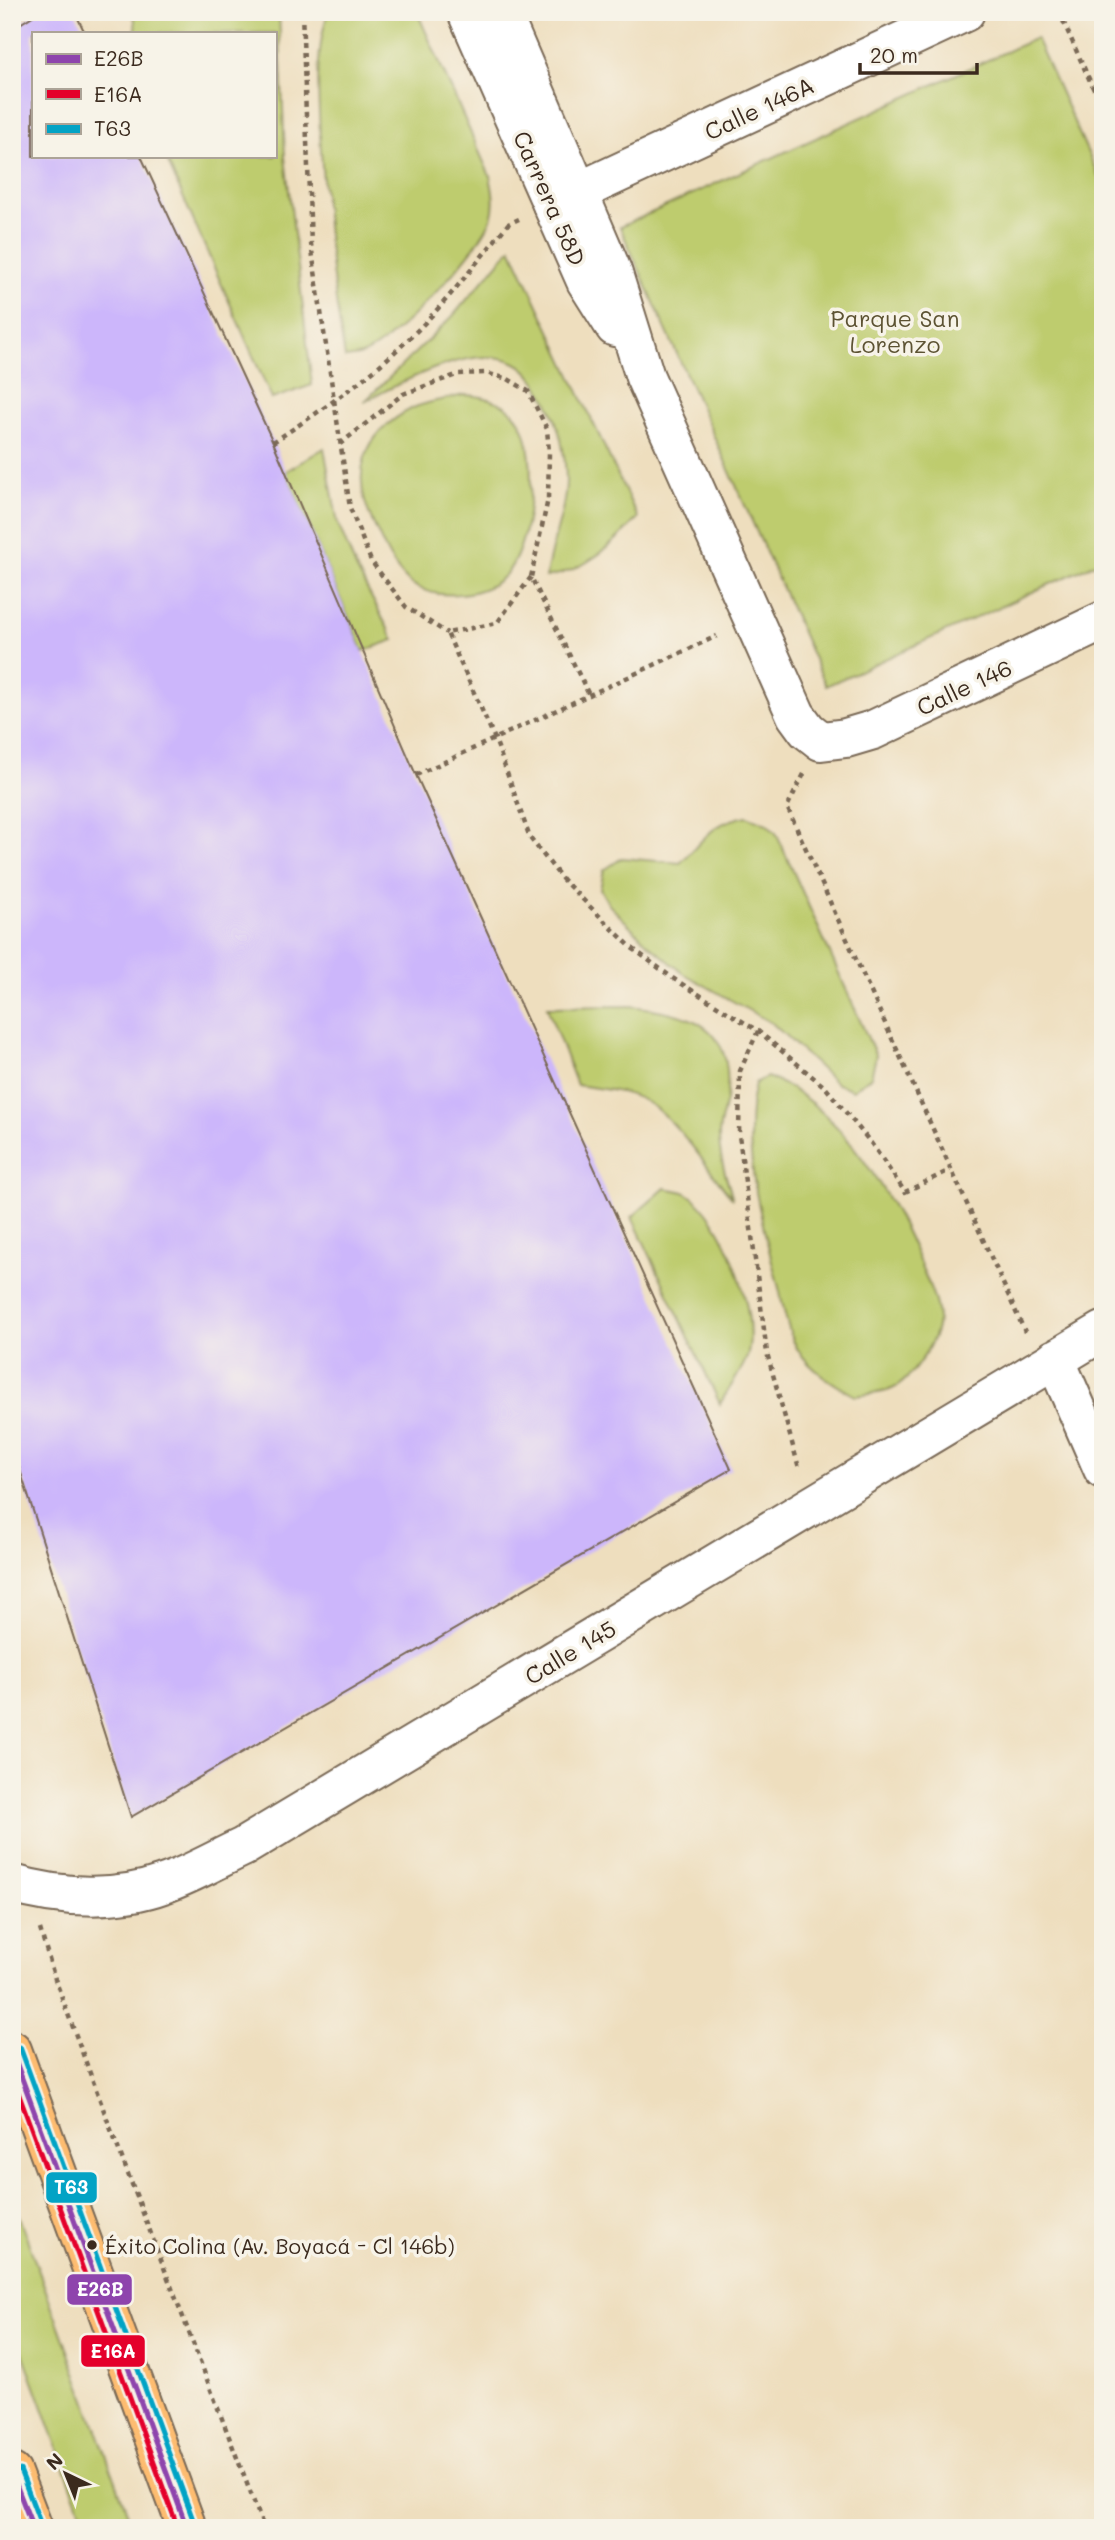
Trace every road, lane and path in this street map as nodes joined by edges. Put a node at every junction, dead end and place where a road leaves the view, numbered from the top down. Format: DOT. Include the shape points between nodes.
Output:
graph roads {
  1 [pos="302,12"];
  2 [pos="467,12"];
  3 [pos="501,12"];
  4 [pos="965,12"];
  5 [pos="1059,12"];
  6 [pos="1103,110"];
  7 [pos="565,198"];
  8 [pos="333,403"];
  9 [pos="272,443"];
  10 [pos="339,445"];
  11 [pos="531,577"];
  12 [pos="753,619"];
  13 [pos="1103,621"];
  14 [pos="447,633"];
  15 [pos="589,695"];
  16 [pos="495,739"];
  17 [pos="821,741"];
  18 [pos="416,775"];
  19 [pos="758,1031"];
  20 [pos="950,1170"];
  21 [pos="1103,1331"];
  22 [pos="1049,1363"];
  23 [pos="1103,1469"];
  24 [pos="811,1509"];
  25 [pos="20,1886"];
  26 [pos="12,2050"];
  27 [pos="12,2473"];
  28 [pos="33,2528"];
  29 [pos="187,2528"];
  30 [pos="264,2528"];
  1 -- 8 [label="path" via="312,243"];
  2 -- 7 [label="street, Carrera 58D"];
  3 -- 7 [label="street, Carrera 58D"];
  4 -- 7 [label="street, Calle 146A"];
  5 -- 6 [label="path"];
  7 -- 8 [label="path" via="508,224 399,349"];
  7 -- 12 [label="street, Carrera 58D" via="612,271 645,377"];
  8 -- 9 [label="path"];
  8 -- 10 [label="path"];
  10 -- 11 [label="path" via="403,394 459,374 486,373 528,391 547,429 550,452 548,499"];
  10 -- 14 [label="path" via="350,508 371,561 406,607"];
  11 -- 14 [label="path" via="497,623"];
  11 -- 15 [label="path"];
  12 -- 15 [label="path"];
  12 -- 17 [label="street, Carrera 58D" via="796,715"];
  13 -- 17 [label="street, Calle 146" via="873,730"];
  14 -- 16 [label="path"];
  15 -- 16 [label="path"];
  16 -- 18 [label="path"];
  16 -- 19 [label="path" via="530,838 563,880 632,948"];
  17 -- 20 [label="path" via="787,807"];
  19 -- 20 [label="path" via="826,1088 905,1192"];
  19 -- 24 [label="path" via="740,1071 738,1135 767,1353"];
  20 -- 22 [label="path"];
  21 -- 22 [label="street, Calle 145"];
  22 -- 23 [label="street"];
  22 -- 24 [label="street, Calle 145"];
  24 -- 25 [label="street, Calle 145" via="243,1847 163,1885 127,1892 80,1896"];
  25 -- 30 [label="path"];
  26 -- 29 [label="highway"];
  27 -- 28 [label="highway"];
}
